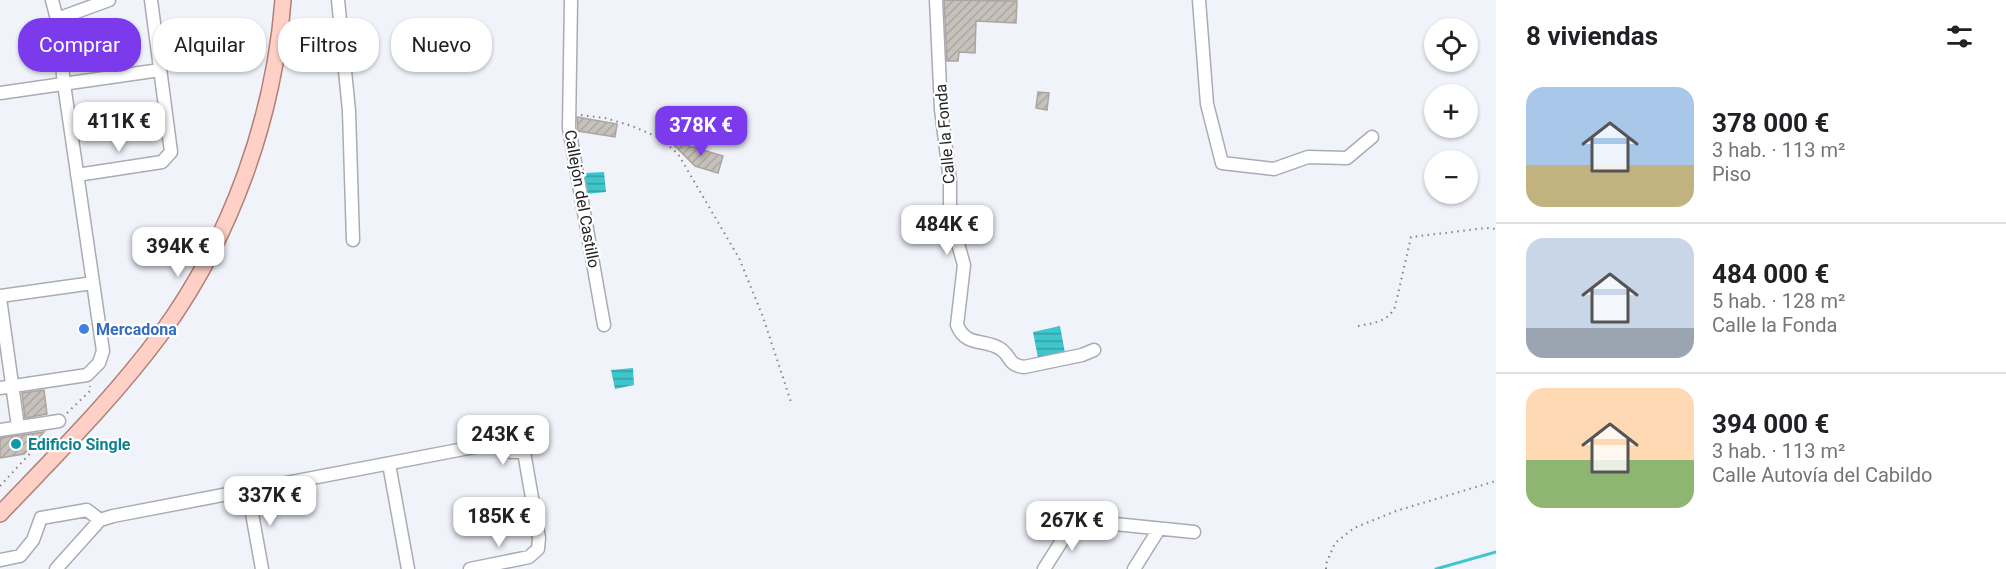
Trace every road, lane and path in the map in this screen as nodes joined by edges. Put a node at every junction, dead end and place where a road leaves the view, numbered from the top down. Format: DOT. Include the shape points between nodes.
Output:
graph roads {
  1 [pos="52,0"];
  2 [pos="109,0"];
  3 [pos="151,0"];
  4 [pos="283,0"];
  5 [pos="338,0"];
  6 [pos="571,0"];
  7 [pos="936,0"];
  8 [pos="1199,0"];
  9 [pos="57,18"];
  10 [pos="60,18"];
  11 [pos="153,18"];
  12 [pos="153,71"];
  13 [pos="63,72"];
  14 [pos="160,72"];
  15 [pos="64,84"];
  16 [pos="0,93"];
  17 [pos="569,113"];
  18 [pos="1372,137"];
  19 [pos="77,175"];
  20 [pos="1496,229"];
  21 [pos="353,240"];
  22 [pos="93,283"];
  23 [pos="0,297"];
  24 [pos="604,325"];
  25 [pos="1358,326"];
  26 [pos="1094,350"];
  27 [pos="6,387"];
  28 [pos="792,405"];
  29 [pos="59,422"];
  30 [pos="18,427"];
  31 [pos="0,429"];
  32 [pos="389,464"];
  33 [pos="1496,480"];
  34 [pos="248,491"];
  35 [pos="0,514"];
  36 [pos="100,520"];
  37 [pos="1159,529"];
  38 [pos="1194,532"];
  39 [pos="0,560"];
  40 [pos="56,569"];
  41 [pos="262,569"];
  42 [pos="408,569"];
  43 [pos="470,569"];
  44 [pos="1044,569"];
  45 [pos="1134,569"];
  46 [pos="1326,569"];
  1 -- 9 [label="street"];
  2 -- 10 [label="street"];
  3 -- 11 [label="street"];
  4 -- 35 [label="main road" via="272,83 249,163 199,275 161,334 129,373"];
  5 -- 21 [label="street" via="349,111"];
  6 -- 17 [label="street, Callejón del Castillo"];
  7 -- 26 [label="street, Calle la Fonda" via="950,225 964,265 957,325 961,334 1002,350 1011,363 1024,367"];
  8 -- 18 [label="street" via="1207,104 1222,163 1274,169 1308,157 1347,158"];
  12 -- 15 [label="street"];
  13 -- 15 [label="street"];
  14 -- 19 [label="street" via="171,152 162,162"];
  15 -- 16 [label="street"];
  15 -- 19 [label="street"];
  17 -- 24 [label="street, Callejón del Castillo"];
  17 -- 28 [label="path" via="632,126 660,138 678,154 739,258"];
  19 -- 22 [label="street"];
  20 -- 25 [label="path" via="1411,237 1392,313 1380,321"];
  22 -- 23 [label="street"];
  22 -- 27 [label="street" via="103,351 99,363 87,375"];
  23 -- 27 [label="street"];
  27 -- 30 [label="street"];
  29 -- 30 [label="street"];
  30 -- 31 [label="street"];
  32 -- 34 [label="street"];
  32 -- 42 [label="street"];
  32 -- 43 [label="street" via="490,444 524,452 538,549 529,557"];
  33 -- 46 [label="path" via="1354,528 1335,543"];
  34 -- 36 [label="street"];
  34 -- 41 [label="street"];
  36 -- 39 [label="street" via="87,510 40,519 33,540 20,556"];
  36 -- 40 [label="street"];
  37 -- 38 [label="street"];
  37 -- 44 [label="street" via="1076,520"];
  37 -- 45 [label="street"];
}
